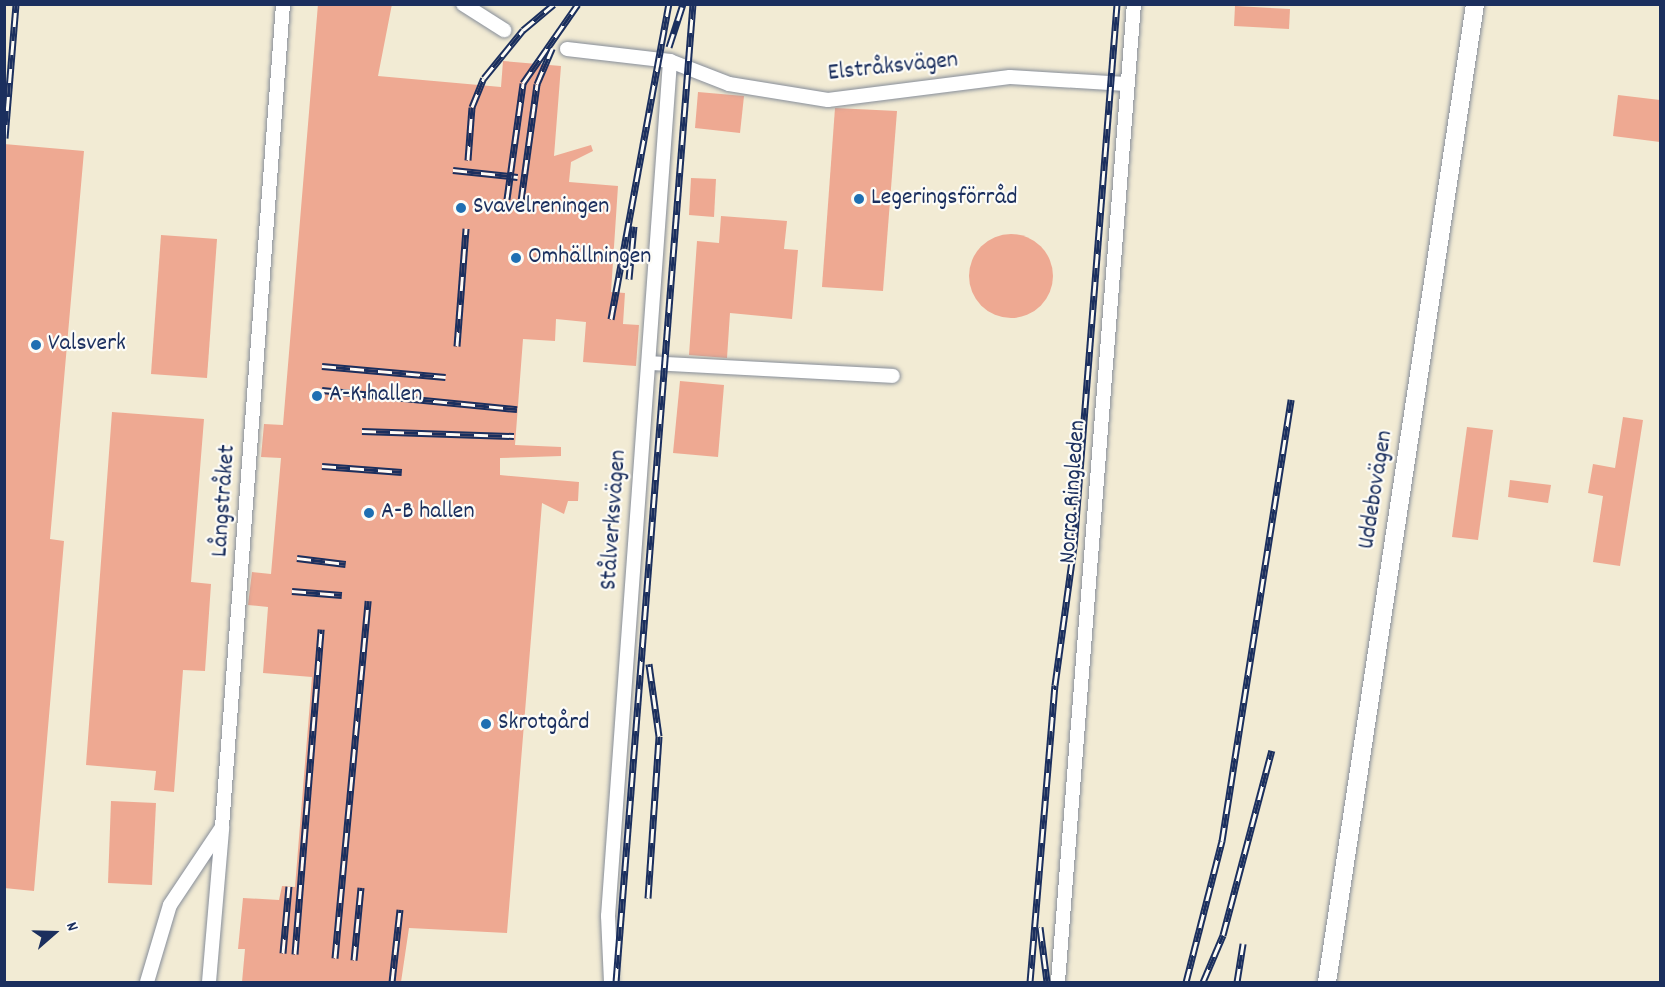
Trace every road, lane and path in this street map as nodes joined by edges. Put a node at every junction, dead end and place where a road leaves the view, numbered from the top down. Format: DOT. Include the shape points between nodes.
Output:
graph roads {
  1 [pos="283,4"];
  2 [pos="463,4"];
  3 [pos="1134,4"];
  4 [pos="1475,4"];
  5 [pos="504,30"];
  6 [pos="567,49"];
  7 [pos="670,61"];
  8 [pos="1126,84"];
  9 [pos="649,363"];
  10 [pos="893,376"];
  11 [pos="222,826"];
  12 [pos="147,982"];
  13 [pos="209,982"];
  14 [pos="611,982"];
  15 [pos="1058,982"];
  16 [pos="1327,982"];
  1 -- 11 [label="street, Långstråket"];
  2 -- 5 [label="street"];
  3 -- 8 [label="street, Norra Ringleden"];
  4 -- 16 [label="street, Uddebovägen"];
  6 -- 7 [label="street, Elstråksvägen"];
  7 -- 8 [label="street, Elstråksvägen" via="729,84 828,100 1010,77"];
  7 -- 9 [label="street, Stålverksvägen"];
  8 -- 15 [label="street, Norra Ringleden"];
  9 -- 10 [label="street"];
  9 -- 14 [label="street, Stålverksvägen" via="608,915"];
  11 -- 12 [label="street, Långstråket" via="170,905"];
  11 -- 13 [label="street"];
}
